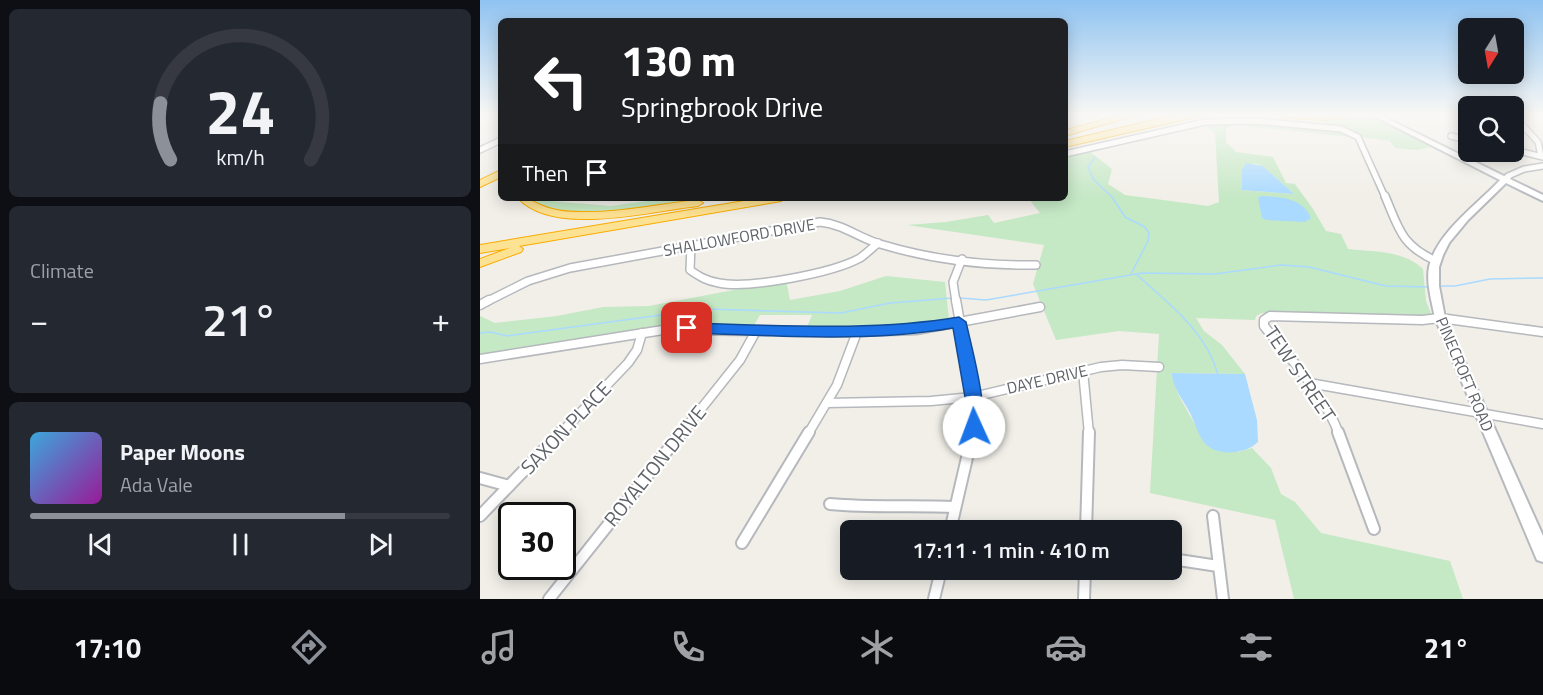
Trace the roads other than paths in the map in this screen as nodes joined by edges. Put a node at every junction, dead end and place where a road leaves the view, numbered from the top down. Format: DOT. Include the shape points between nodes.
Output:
graph roads {
  1 [pos="497,142"];
  2 [pos="1118,142"];
  3 [pos="1360,142"];
  4 [pos="1431,142"];
  5 [pos="1435,142"];
  6 [pos="1538,142"];
  7 [pos="480,150"];
  8 [pos="1524,152"];
  9 [pos="1068,153"];
  10 [pos="1542,157"];
  11 [pos="1543,166"];
  12 [pos="498,171"];
  13 [pos="1507,178"];
  14 [pos="480,180"];
  15 [pos="1543,193"];
  16 [pos="1543,198"];
  17 [pos="528,201"];
  18 [pos="711,201"];
  19 [pos="763,201"];
  20 [pos="698,203"];
  21 [pos="576,232"];
  22 [pos="480,239"];
  23 [pos="878,243"];
  24 [pos="691,245"];
  25 [pos="480,249"];
  26 [pos="962,259"];
  27 [pos="1436,261"];
  28 [pos="480,263"];
  29 [pos="1036,265"];
  30 [pos="480,304"];
  31 [pos="1040,307"];
  32 [pos="1440,318"];
  33 [pos="959,322"];
  34 [pos="756,331"];
  35 [pos="857,332"];
  36 [pos="1543,332"];
  37 [pos="642,333"];
  38 [pos="480,359"];
  39 [pos="1159,367"];
  40 [pos="1083,371"];
  41 [pos="1310,383"];
  42 [pos="973,397"];
  43 [pos="827,403"];
  44 [pos="1481,414"];
  45 [pos="1543,424"];
  46 [pos="480,478"];
  47 [pos="509,486"];
  48 [pos="830,504"];
  49 [pos="955,507"];
  50 [pos="480,516"];
  51 [pos="1213,516"];
  52 [pos="952,520"];
  53 [pos="1086,520"];
  54 [pos="1374,529"];
  55 [pos="742,543"];
  56 [pos="1543,554"];
  57 [pos="1182,561"];
  58 [pos="1218,566"];
  59 [pos="939,580"];
  60 [pos="1085,580"];
  61 [pos="549,599"];
  62 [pos="934,599"];
  63 [pos="1084,599"];
  64 [pos="1223,599"];
  1 -- 7 [label="street"];
  2 -- 9 [label="street"];
  3 -- 27 [label="street" via="1405,241 1418,253"];
  4 -- 13 [label="street"];
  5 -- 13 [label="street"];
  6 -- 10 [label="street"];
  8 -- 10 [label="street"];
  11 -- 13 [label="street" via="1524,169"];
  12 -- 14 [label="highway"];
  13 -- 15 [label="street"];
  13 -- 16 [label="street"];
  13 -- 27 [label="street" via="1456,230"];
  17 -- 20 [label="highway" via="541,209 579,215"];
  18 -- 20 [label="highway"];
  19 -- 21 [label="highway"];
  20 -- 22 [label="highway"];
  21 -- 25 [label="highway"];
  21 -- 28 [label="highway"];
  23 -- 24 [label="street, SHALLOWFORD DRIVE" via="840,224 820,222"];
  23 -- 24 [label="street" via="850,262 736,286 713,284 696,277 690,270"];
  23 -- 26 [label="street, SHALLOWFORD DRIVE"];
  24 -- 30 [label="street, SHALLOWFORD DRIVE" via="570,268 528,281"];
  26 -- 29 [label="street, SHALLOWFORD DRIVE"];
  26 -- 33 [label="street" via="953,282"];
  27 -- 32 [label="street, PINECROFT ROAD" via="1434,287"];
  31 -- 33 [label="street"];
  32 -- 36 [label="street"];
  32 -- 41 [label="street, TEW STREET" via="1270,316 1264,326"];
  32 -- 44 [label="street, PINECROFT ROAD"];
  33 -- 35 [label="street" via="916,330"];
  33 -- 42 [label="street"];
  34 -- 35 [label="street"];
  34 -- 37 [label="street" via="687,328"];
  34 -- 61 [label="street, ROYALTON DRIVE" via="740,360"];
  35 -- 43 [label="street"];
  37 -- 38 [label="street"];
  37 -- 47 [label="street, SAXON PLACE" via="628,363"];
  39 -- 40 [label="street, DAYE DRIVE" via="1122,365"];
  40 -- 42 [label="street, DAYE DRIVE"];
  40 -- 53 [label="street" via="1090,422"];
  41 -- 44 [label="street"];
  41 -- 54 [label="street, TEW STREET" via="1333,418"];
  42 -- 43 [label="street, DAYE DRIVE"];
  42 -- 49 [label="street" via="974,427"];
  43 -- 55 [label="street"];
  44 -- 45 [label="street"];
  44 -- 56 [label="street, PINECROFT ROAD"];
  46 -- 47 [label="street"];
  47 -- 50 [label="street, SAXON PLACE"];
  48 -- 49 [label="street" via="868,508"];
  49 -- 52 [label="street"];
  51 -- 58 [label="street"];
  57 -- 58 [label="street"];
  58 -- 64 [label="street"];
  59 -- 62 [label="street"];
  60 -- 63 [label="street"];
}
